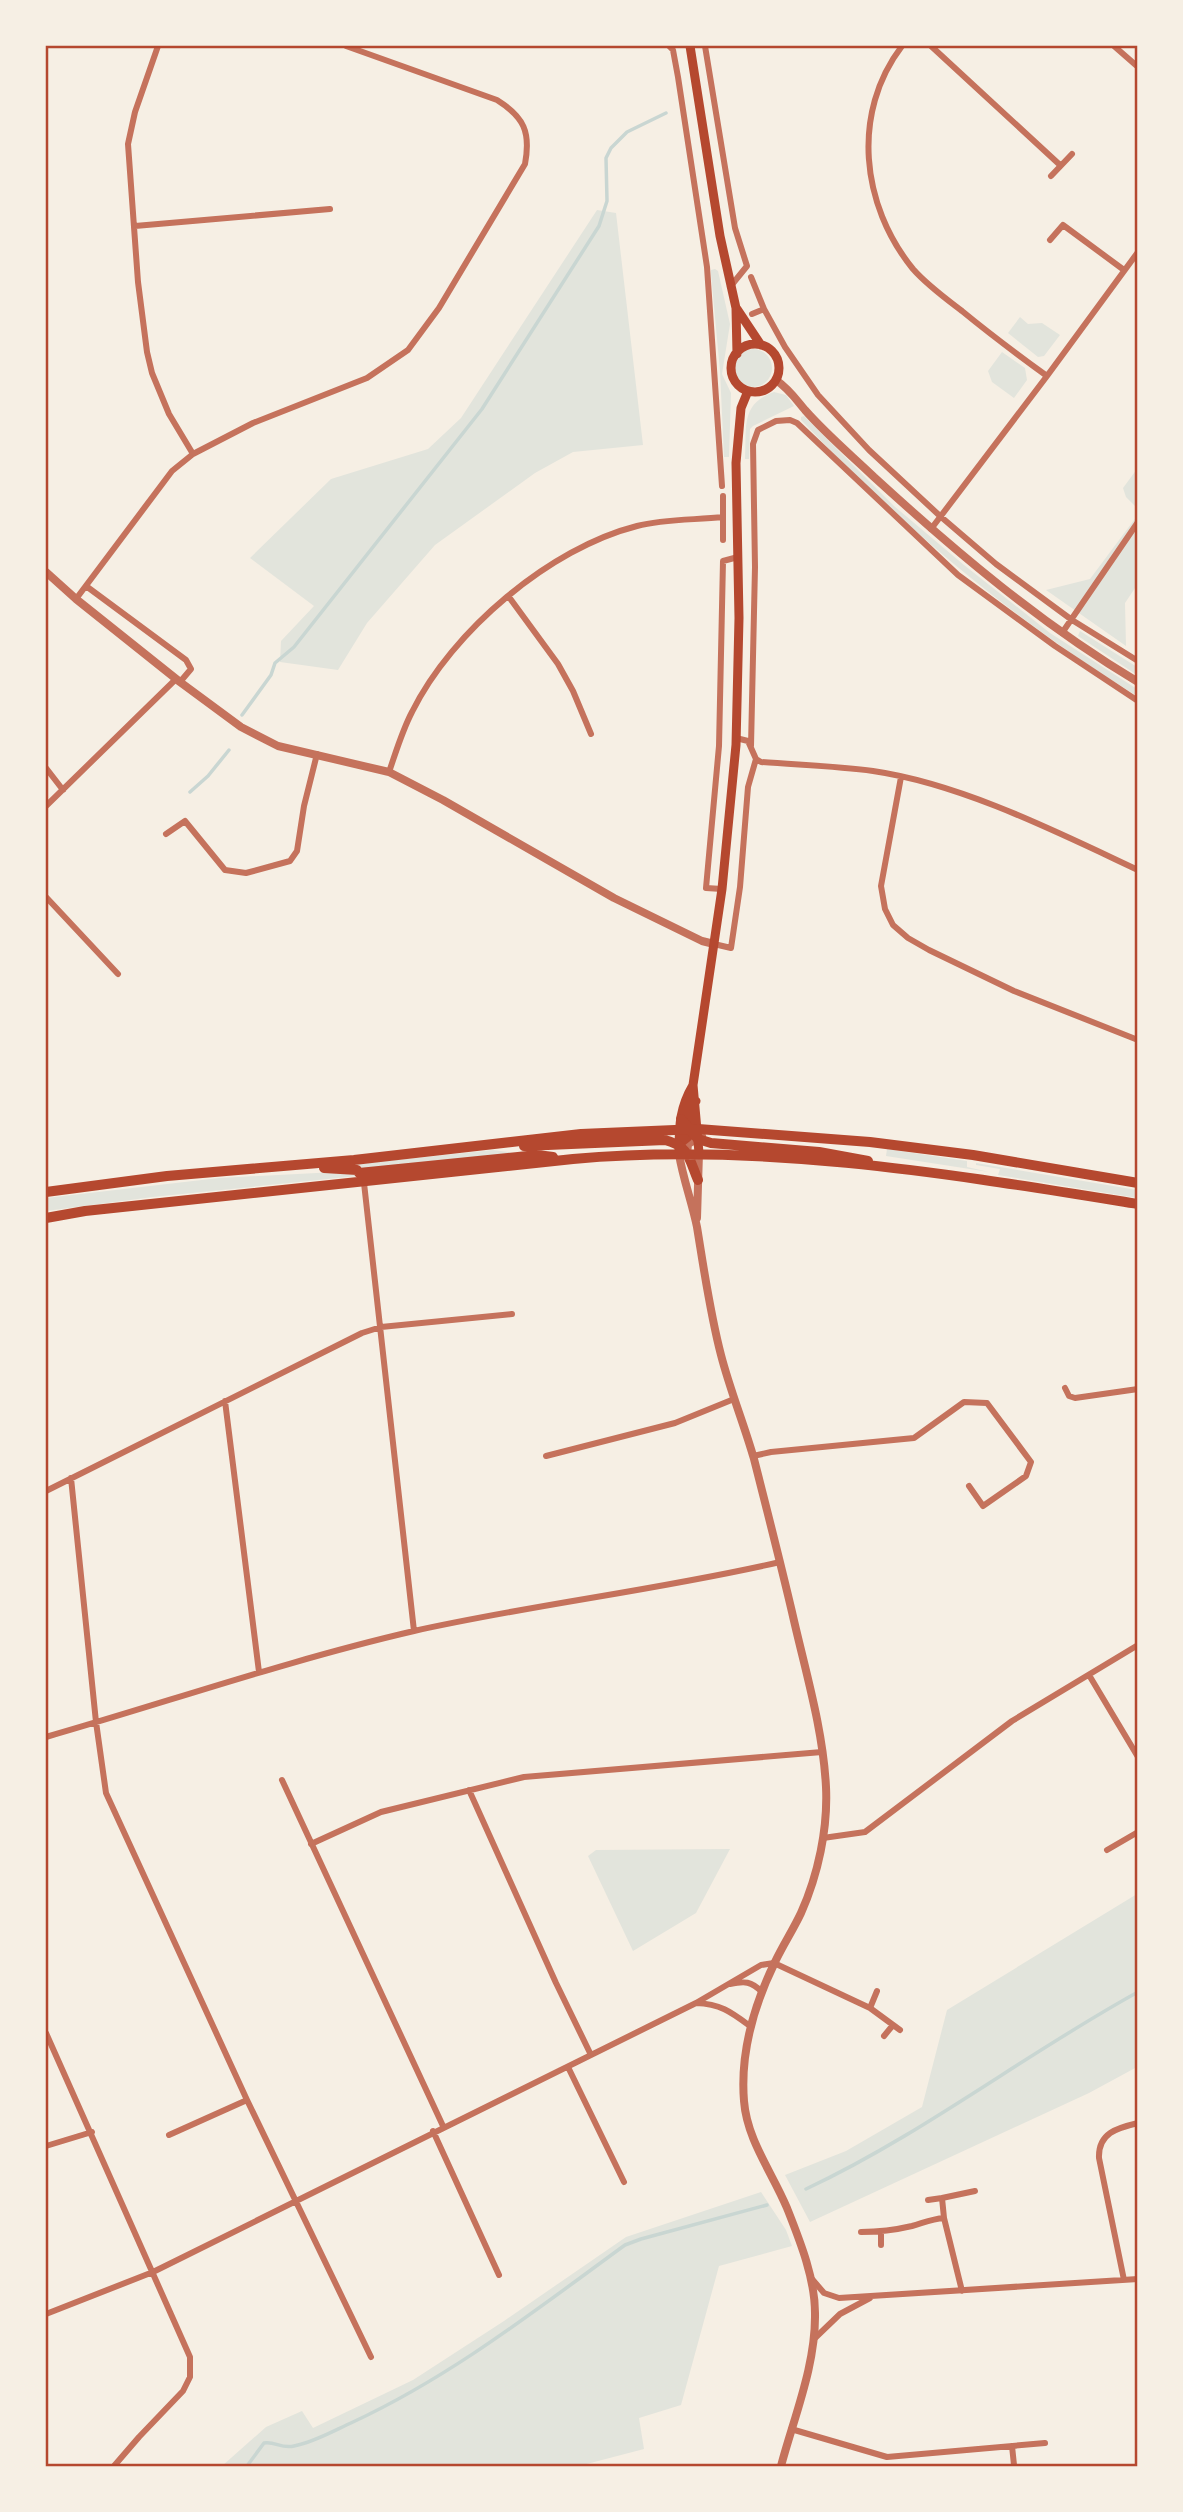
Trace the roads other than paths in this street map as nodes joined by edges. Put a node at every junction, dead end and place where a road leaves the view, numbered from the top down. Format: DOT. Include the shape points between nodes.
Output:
graph roads {
  1 [pos="158,46"];
  2 [pos="346,46"];
  3 [pos="669,46"];
  4 [pos="690,46"];
  5 [pos="705,46"];
  6 [pos="902,46"];
  7 [pos="931,46"];
  8 [pos="1114,46"];
  9 [pos="1138,67"];
  10 [pos="1072,154"];
  11 [pos="1060,165"];
  12 [pos="1051,176"];
  13 [pos="330,208"];
  14 [pos="135,226"];
  15 [pos="1050,240"];
  16 [pos="1138,252"];
  17 [pos="1125,270"];
  18 [pos="751,277"];
  19 [pos="730,287"];
  20 [pos="736,308"];
  21 [pos="764,309"];
  22 [pos="752,314"];
  23 [pos="761,345"];
  24 [pos="737,354"];
  25 [pos="1047,376"];
  26 [pos="776,380"];
  27 [pos="748,391"];
  28 [pos="805,410"];
  29 [pos="790,420"];
  30 [pos="193,454"];
  31 [pos="722,486"];
  32 [pos="723,496"];
  33 [pos="940,516"];
  34 [pos="723,517"];
  35 [pos="1138,522"];
  36 [pos="931,529"];
  37 [pos="723,540"];
  38 [pos="738,557"];
  39 [pos="46,572"];
  40 [pos="86,586"];
  41 [pos="509,597"];
  42 [pos="76,599"];
  43 [pos="1072,620"];
  44 [pos="1062,633"];
  45 [pos="1138,661"];
  46 [pos="178,681"];
  47 [pos="1138,682"];
  48 [pos="1138,701"];
  49 [pos="591,734"];
  50 [pos="736,738"];
  51 [pos="751,746"];
  52 [pos="317,754"];
  53 [pos="756,759"];
  54 [pos="46,768"];
  55 [pos="388,772"];
  56 [pos="901,777"];
  57 [pos="748,787"];
  58 [pos="733,788"];
  59 [pos="63,790"];
  60 [pos="46,806"];
  61 [pos="166,834"];
  62 [pos="1138,870"];
  63 [pos="722,889"];
  64 [pos="46,897"];
  65 [pos="714,944"];
  66 [pos="118,974"];
  67 [pos="1138,1040"];
  68 [pos="693,1085"];
  69 [pos="689,1129"];
  70 [pos="515,1142"];
  71 [pos="686,1151"];
  72 [pos="887,1167"];
  73 [pos="358,1172"];
  74 [pos="698,1180"];
  75 [pos="1138,1184"];
  76 [pos="46,1192"];
  77 [pos="1138,1204"];
  78 [pos="46,1218"];
  79 [pos="696,1224"];
  80 [pos="512,1314"];
  81 [pos="381,1327"];
  82 [pos="1065,1388"];
  83 [pos="1138,1389"];
  84 [pos="734,1399"];
  85 [pos="225,1401"];
  86 [pos="546,1456"];
  87 [pos="753,1456"];
  88 [pos="71,1478"];
  89 [pos="969,1486"];
  90 [pos="46,1491"];
  91 [pos="780,1562"];
  92 [pos="414,1631"];
  93 [pos="1138,1645"];
  94 [pos="259,1672"];
  95 [pos="1088,1675"];
  96 [pos="96,1723"];
  97 [pos="46,1737"];
  98 [pos="822,1752"];
  99 [pos="1138,1757"];
  100 [pos="282,1780"];
  101 [pos="469,1790"];
  102 [pos="1138,1832"];
  103 [pos="824,1838"];
  104 [pos="311,1844"];
  105 [pos="1107,1850"];
  106 [pos="774,1963"];
  107 [pos="725,1984"];
  108 [pos="762,1992"];
  109 [pos="877,1992"];
  110 [pos="696,2003"];
  111 [pos="870,2008"];
  112 [pos="893,2025"];
  113 [pos="750,2026"];
  114 [pos="900,2030"];
  115 [pos="46,2033"];
  116 [pos="884,2036"];
  117 [pos="591,2055"];
  118 [pos="568,2067"];
  119 [pos="247,2100"];
  120 [pos="1138,2123"];
  121 [pos="443,2126"];
  122 [pos="433,2131"];
  123 [pos="92,2132"];
  124 [pos="169,2135"];
  125 [pos="46,2146"];
  126 [pos="624,2182"];
  127 [pos="975,2191"];
  128 [pos="942,2198"];
  129 [pos="929,2200"];
  130 [pos="295,2201"];
  131 [pos="944,2218"];
  132 [pos="881,2231"];
  133 [pos="861,2232"];
  134 [pos="881,2245"];
  135 [pos="153,2272"];
  136 [pos="499,2276"];
  137 [pos="811,2277"];
  138 [pos="1138,2279"];
  139 [pos="1124,2280"];
  140 [pos="962,2291"];
  141 [pos="872,2297"];
  142 [pos="46,2314"];
  143 [pos="814,2339"];
  144 [pos="371,2357"];
  145 [pos="791,2429"];
  146 [pos="1045,2443"];
  147 [pos="1012,2446"];
  148 [pos="1014,2465"];
  149 [pos="114,2466"];
  150 [pos="781,2466"];
  1 -- 14 [label="street" via="128,144"];
  2 -- 30 [label="street" via="504,104 526,132 525,164 439,308 408,350 367,378 253,423"];
  3 -- 31 [label="street" via="678,77 707,267"];
  4 -- 19 [label="main road"];
  5 -- 19 [label="street" via="735,228 747,266"];
  6 -- 25 [label="street" via="869,118 869,166 884,224 915,270 937,292"];
  7 -- 11 [label="street"];
  8 -- 9 [label="street"];
  10 -- 11 [label="street"];
  11 -- 12 [label="street"];
  13 -- 14 [label="street"];
  14 -- 30 [label="street" via="152,373"];
  15 -- 17 [label="street" via="1063,225"];
  16 -- 17 [label="street"];
  17 -- 25 [label="street"];
  18 -- 21 [label="street"];
  19 -- 20 [label="main road"];
  20 -- 23 [label="main road"];
  20 -- 24 [label="main road"];
  21 -- 22 [label="street"];
  21 -- 33 [label="street" via="785,347 838,418"];
  23 -- 24 [label="main road" via="746,346"];
  23 -- 26 [label="main road" via="776,357"];
  24 -- 27 [label="main road" via="733,377"];
  25 -- 33 [label="street"];
  26 -- 27 [label="main road" via="763,391"];
  26 -- 28 [label="street"];
  27 -- 38 [label="main road" via="741,408 736,463"];
  28 -- 29 [label="street"];
  28 -- 36 [label="street"];
  29 -- 48 [label="street" via="958,575"];
  29 -- 51 [label="street" via="758,429 753,444"];
  30 -- 40 [label="street" via="172,471"];
  32 -- 34 [label="street"];
  33 -- 36 [label="street"];
  33 -- 43 [label="street"];
  34 -- 37 [label="street"];
  34 -- 41 [label="street" via="639,526 588,542 534,574"];
  35 -- 43 [label="street"];
  36 -- 44 [label="street"];
  38 -- 50 [label="main road"];
  38 -- 63 [label="street" via="723,561 719,746 706,888"];
  39 -- 42 [label="street"];
  40 -- 42 [label="street"];
  40 -- 46 [label="street" via="186,660 191,669"];
  41 -- 49 [label="street" via="558,664"];
  41 -- 55 [label="street" via="468,632 437,670 411,712"];
  42 -- 46 [label="street"];
  43 -- 44 [label="street"];
  43 -- 45 [label="street"];
  44 -- 47 [label="street"];
  46 -- 52 [label="street" via="260,738"];
  46 -- 59 [label="street"];
  50 -- 51 [label="street"];
  50 -- 58 [label="main road"];
  51 -- 53 [label="street"];
  52 -- 55 [label="street"];
  52 -- 61 [label="street" via="297,850 290,861 246,873 226,870 186,821"];
  53 -- 56 [label="street"];
  53 -- 57 [label="street"];
  54 -- 59 [label="street"];
  55 -- 65 [label="street" via="614,898"];
  56 -- 62 [label="street" via="934,784 1012,813"];
  56 -- 67 [label="street" via="881,886 893,925 929,950 1014,991"];
  57 -- 58 [label="street"];
  57 -- 65 [label="street" via="731,948"];
  58 -- 63 [label="main road"];
  59 -- 60 [label="street"];
  63 -- 65 [label="main road"];
  64 -- 66 [label="street"];
  65 -- 68 [label="main road"];
  68 -- 69 [label="main road" via="696,1101"];
  68 -- 69 [label="main road" via="683,1102"];
  69 -- 70 [label="highway"];
  69 -- 71 [label="main road"];
  69 -- 71 [label="main road"];
  69 -- 72 [label="highway" via="711,1143 853,1156"];
  69 -- 75 [label="highway" via="863,1141"];
  70 -- 71 [label="highway" via="528,1147 665,1140"];
  70 -- 73 [label="highway"];
  71 -- 72 [label="highway"];
  71 -- 73 [label="highway" via="573,1159 537,1155"];
  71 -- 74 [label="highway"];
  71 -- 79 [label="street" via="684,1184"];
  72 -- 77 [label="highway"];
  73 -- 76 [label="highway" via="301,1165"];
  73 -- 78 [label="highway"];
  73 -- 81 [label="street"];
  74 -- 79 [label="street"];
  79 -- 84 [label="street"];
  80 -- 81 [label="street"];
  81 -- 85 [label="street"];
  81 -- 92 [label="street"];
  82 -- 83 [label="street" via="1075,1398"];
  84 -- 86 [label="street" via="675,1423"];
  84 -- 87 [label="street"];
  85 -- 88 [label="street"];
  85 -- 94 [label="street"];
  87 -- 89 [label="street" via="914,1437 964,1402 987,1402 1031,1462 1026,1476 983,1506"];
  87 -- 91 [label="street"];
  88 -- 90 [label="street"];
  88 -- 96 [label="street"];
  91 -- 92 [label="street"];
  91 -- 98 [label="street"];
  92 -- 94 [label="street"];
  93 -- 95 [label="street"];
  94 -- 96 [label="street"];
  95 -- 99 [label="street"];
  95 -- 103 [label="street" via="1012,1721 865,1832"];
  96 -- 97 [label="street"];
  96 -- 119 [label="street" via="106,1793"];
  98 -- 101 [label="street" via="524,1777"];
  98 -- 103 [label="street"];
  100 -- 104 [label="street"];
  101 -- 104 [label="street" via="381,1812"];
  101 -- 117 [label="street"];
  102 -- 105 [label="street"];
  103 -- 106 [label="street" via="801,1913"];
  104 -- 121 [label="street"];
  106 -- 107 [label="street"];
  106 -- 108 [label="street"];
  106 -- 111 [label="street"];
  107 -- 108 [label="street" via="746,1981"];
  107 -- 110 [label="street"];
  108 -- 113 [label="street"];
  109 -- 111 [label="street"];
  110 -- 113 [label="street" via="726,2008"];
  110 -- 117 [label="street"];
  111 -- 112 [label="street"];
  112 -- 114 [label="street"];
  112 -- 116 [label="street"];
  113 -- 137 [label="street" via="744,2068 747,2121 787,2208"];
  115 -- 123 [label="street"];
  117 -- 118 [label="street"];
  118 -- 121 [label="street"];
  118 -- 126 [label="street"];
  119 -- 124 [label="street"];
  119 -- 130 [label="street"];
  120 -- 139 [label="street" via="1108,2133 1099,2146"];
  121 -- 122 [label="street"];
  122 -- 130 [label="street"];
  122 -- 136 [label="street"];
  123 -- 125 [label="street"];
  123 -- 135 [label="street"];
  127 -- 128 [label="street"];
  128 -- 129 [label="street"];
  128 -- 131 [label="street"];
  130 -- 135 [label="street"];
  130 -- 144 [label="street"];
  131 -- 132 [label="street"];
  131 -- 140 [label="street"];
  132 -- 133 [label="street"];
  132 -- 134 [label="street"];
  135 -- 142 [label="street"];
  135 -- 149 [label="street" via="191,2357 190,2377 184,2391"];
  137 -- 141 [label="street" via="824,2292 839,2298"];
  137 -- 143 [label="street"];
  138 -- 139 [label="street"];
  139 -- 140 [label="street"];
  140 -- 141 [label="street"];
  141 -- 143 [label="street" via="840,2314"];
  143 -- 145 [label="street"];
  145 -- 147 [label="street" via="887,2457"];
  145 -- 150 [label="street"];
  146 -- 147 [label="street"];
  147 -- 148 [label="street"];
}
